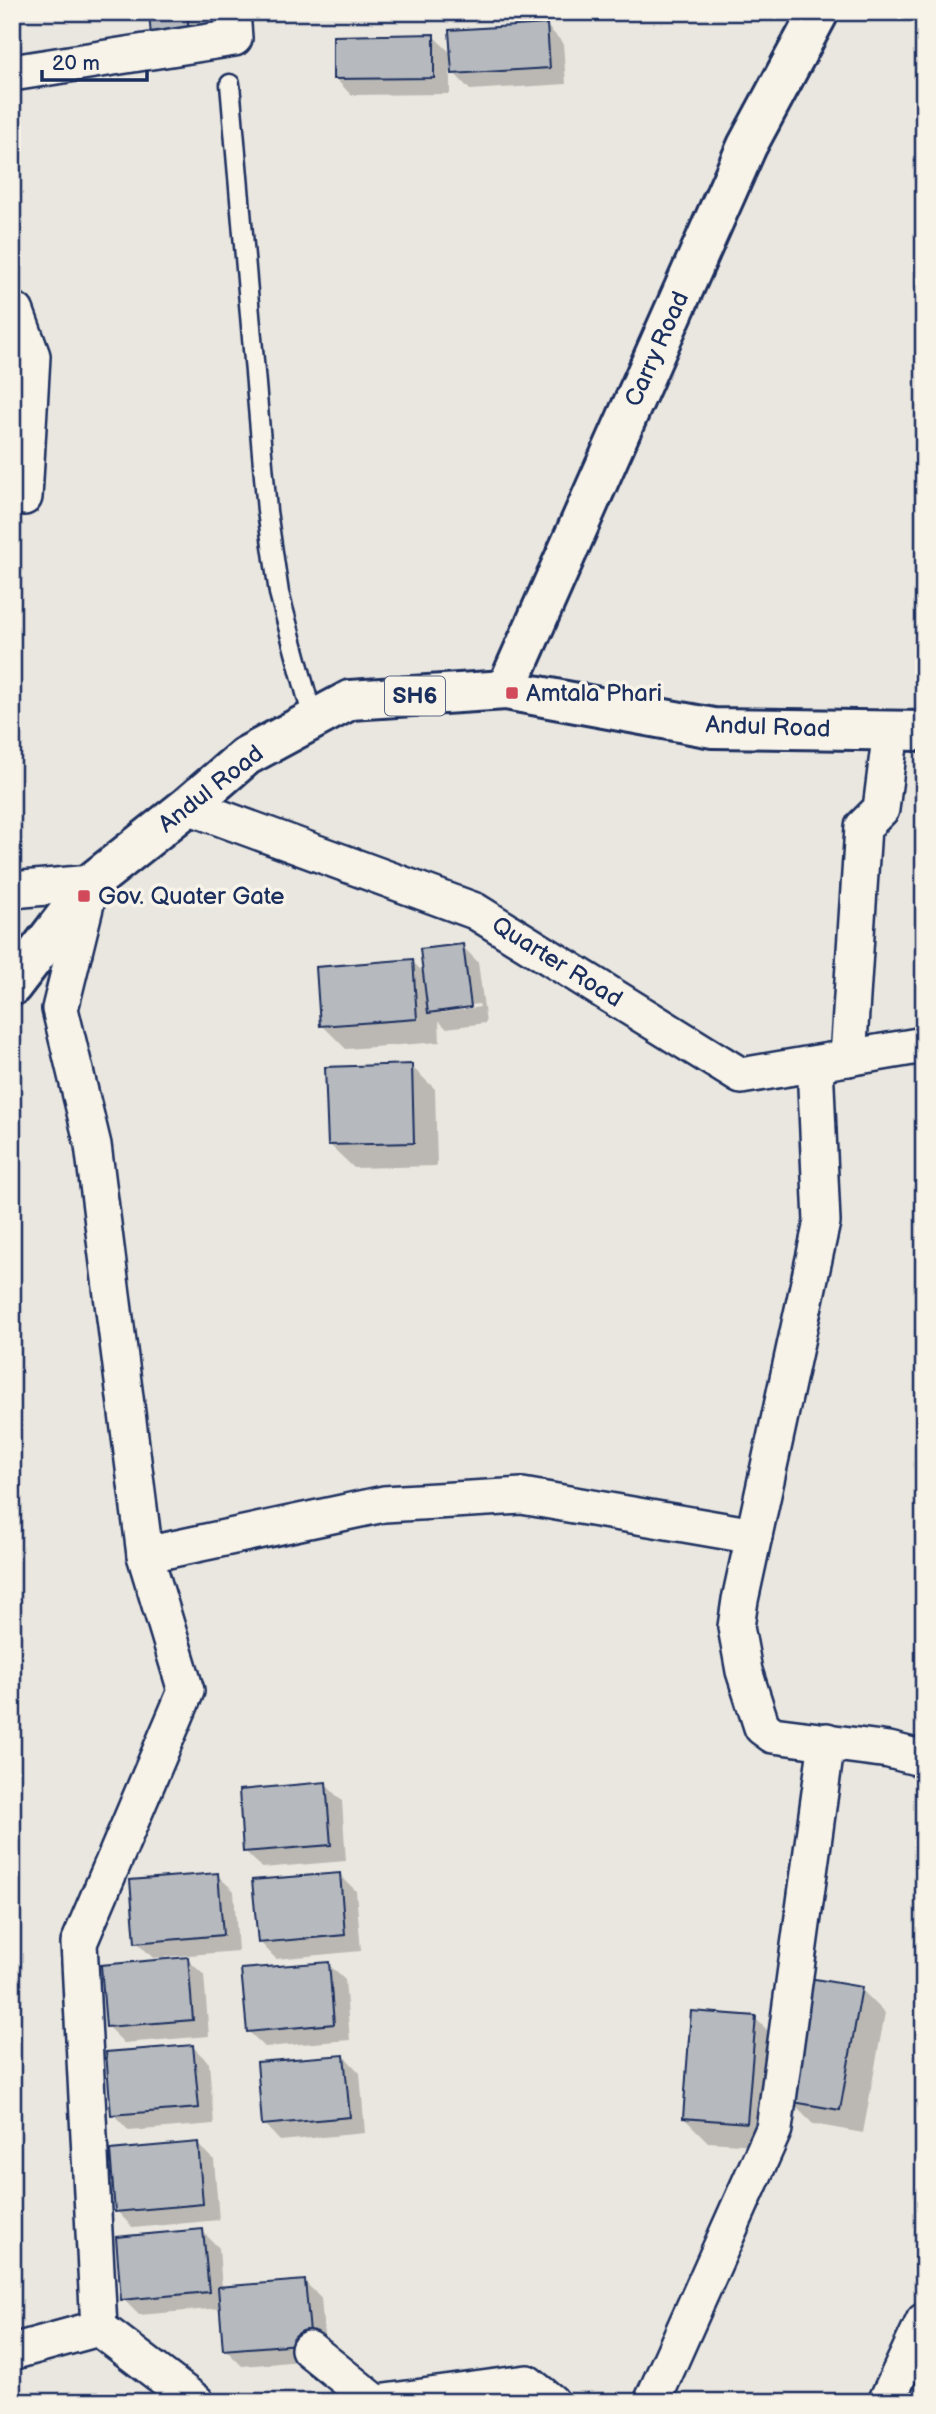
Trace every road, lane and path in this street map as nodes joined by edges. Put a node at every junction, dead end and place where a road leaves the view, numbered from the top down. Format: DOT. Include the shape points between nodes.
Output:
graph roads {
  1 [pos="232,12"];
  2 [pos="819,12"];
  3 [pos="12,73"];
  4 [pos="230,84"];
  5 [pos="12,311"];
  6 [pos="24,497"];
  7 [pos="506,690"];
  8 [pos="313,719"];
  9 [pos="907,731"];
  10 [pos="188,806"];
  11 [pos="91,883"];
  12 [pos="12,890"];
  13 [pos="12,986"];
  14 [pos="924,1045"];
  15 [pos="832,1061"];
  16 [pos="754,1536"];
  17 [pos="145,1555"];
  18 [pos="827,1741"];
  19 [pos="924,1759"];
  20 [pos="924,2322"];
  21 [pos="99,2328"];
  22 [pos="309,2349"];
  23 [pos="12,2352"];
  24 [pos="196,2402"];
  25 [pos="375,2402"];
  26 [pos="385,2402"];
  27 [pos="551,2402"];
  28 [pos="652,2402"];
  29 [pos="886,2402"];
  1 -- 3 [label="street" via="234,38"];
  2 -- 7 [label="main road, Carry Road" via="747,146"];
  4 -- 8 [label="lane" via="267,511 279,593"];
  5 -- 6 [label="street" via="32,356"];
  7 -- 8 [label="main road, Andul Road / SH6" via="350,700"];
  7 -- 9 [label="main road, Andul Road / SH6" via="713,728"];
  8 -- 10 [label="main road, Andul Road / SH6" via="246,756"];
  9 -- 15 [label="street" via="881,809 863,827"];
  10 -- 11 [label="main road, Andul Road / SH6"];
  10 -- 15 [label="street, Quarter Road" via="475,911 741,1076"];
  11 -- 12 [label="street"];
  11 -- 13 [label="main road, Andul Road / SH6"];
  11 -- 17 [label="street" via="60,1009 93,1145"];
  14 -- 15 [label="street, Quarter Road"];
  15 -- 16 [label="street" via="822,1222"];
  16 -- 17 [label="street" via="522,1496 384,1504"];
  16 -- 18 [label="street" via="736,1627 762,1727 773,1735"];
  17 -- 21 [label="street" via="186,1691 79,1943"];
  18 -- 19 [label="street"];
  18 -- 28 [label="street" via="774,2129"];
  20 -- 29 [label="street"];
  21 -- 23 [label="street"];
  21 -- 24 [label="street"];
  22 -- 25 [label="street"];
  26 -- 27 [label="street" via="527,2383"];
}
